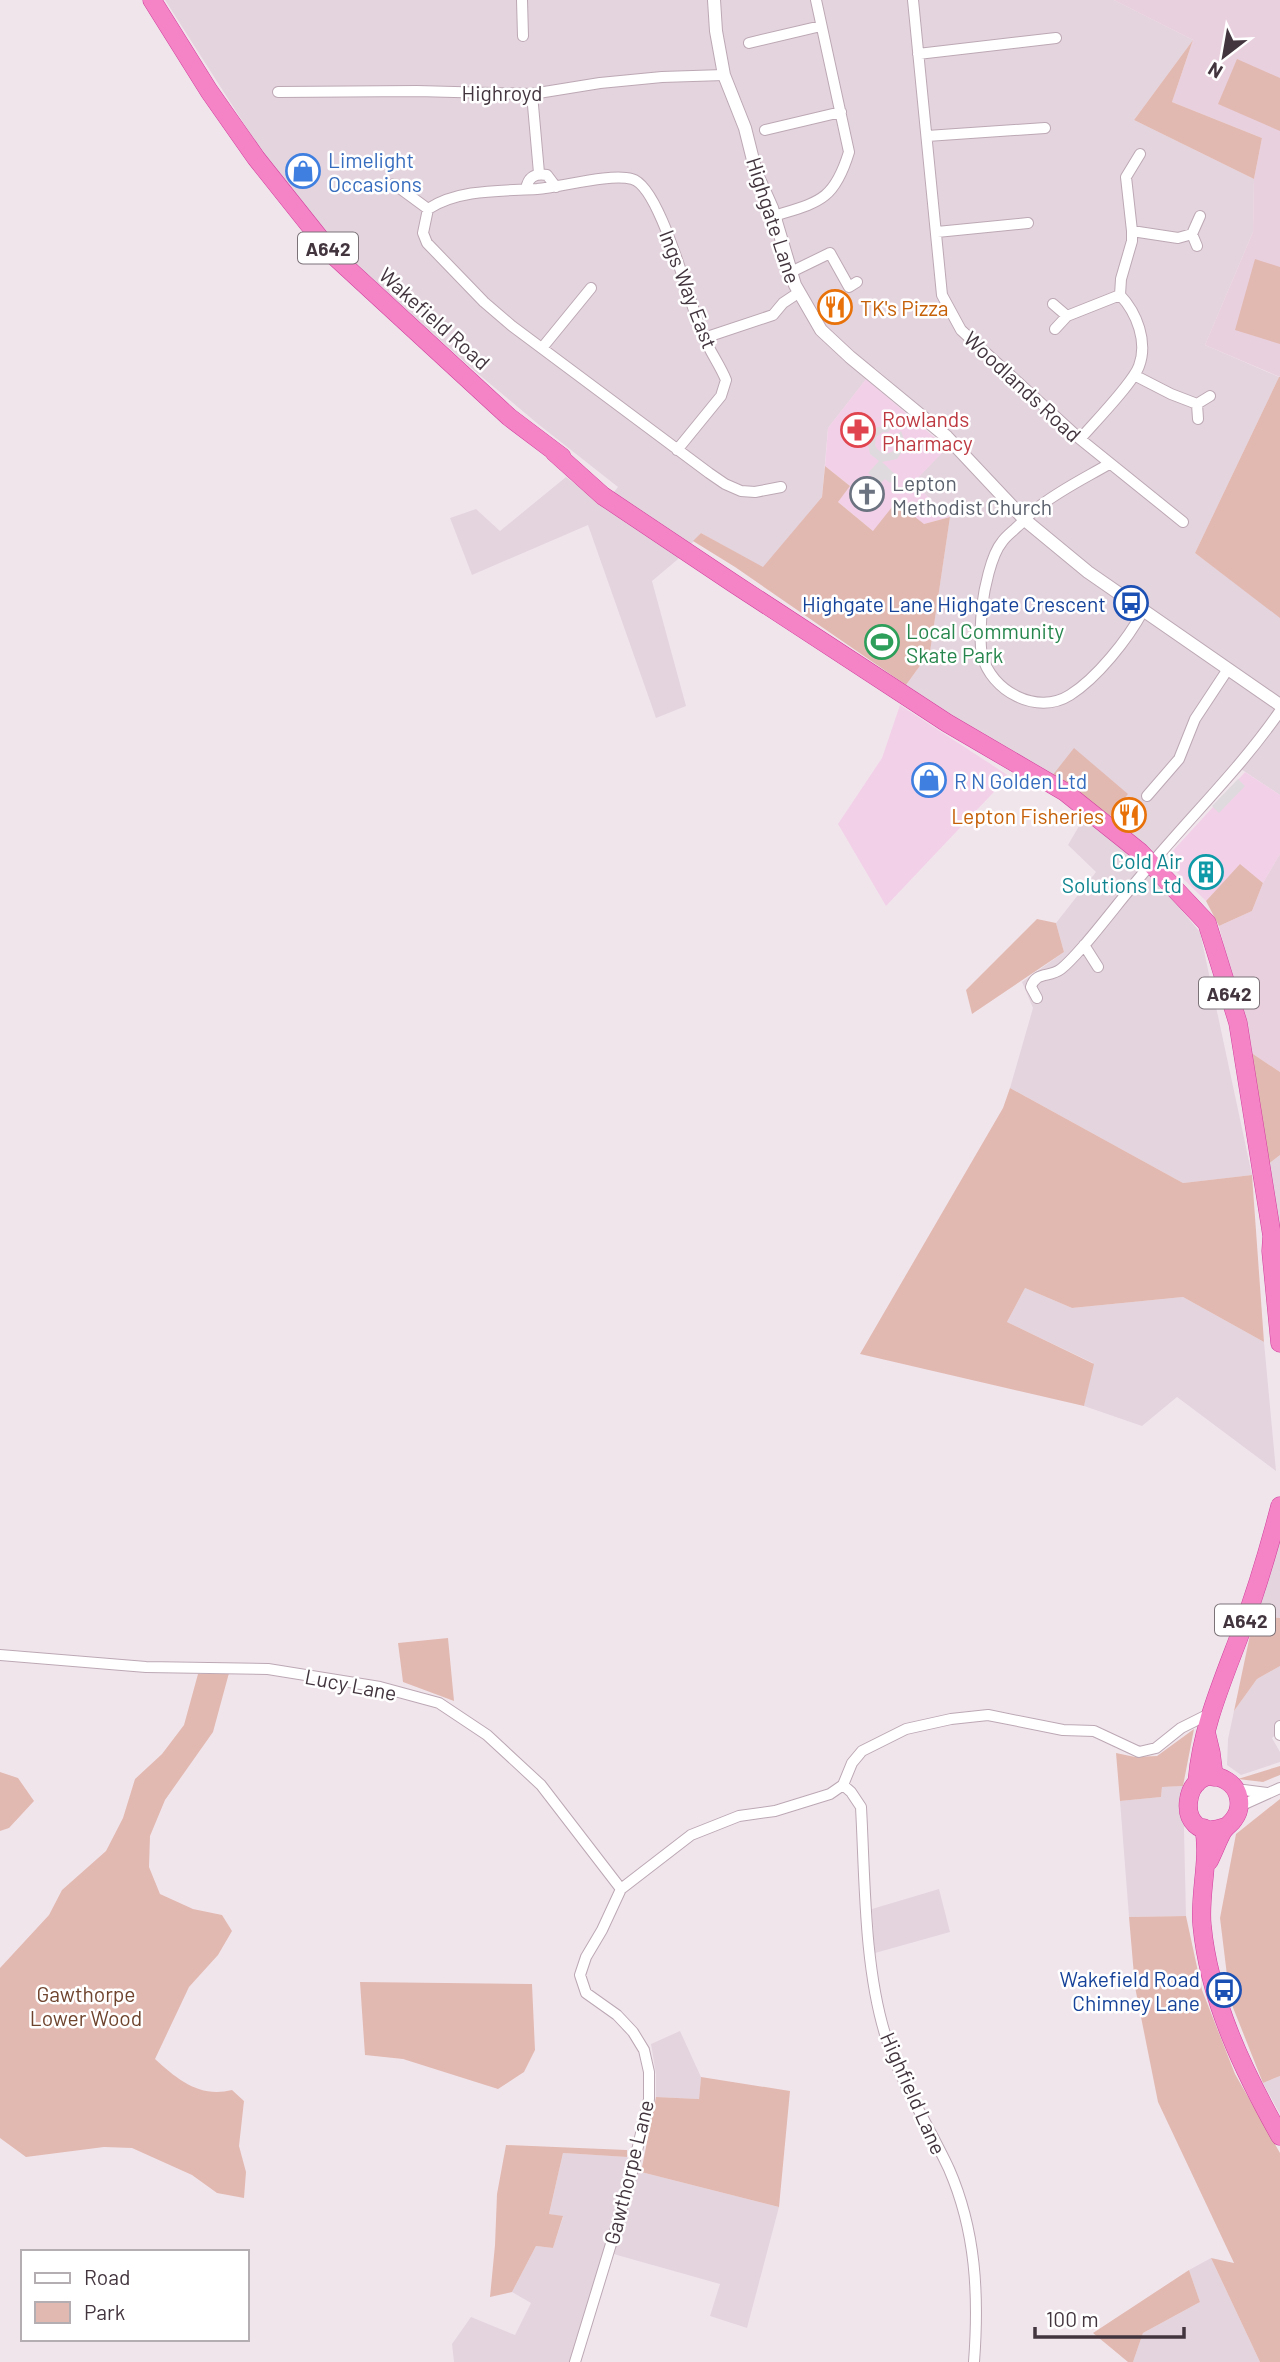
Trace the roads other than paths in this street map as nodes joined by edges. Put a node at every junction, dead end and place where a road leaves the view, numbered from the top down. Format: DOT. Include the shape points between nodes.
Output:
graph roads {
  1 [pos="152,0"];
  2 [pos="522,0"];
  3 [pos="714,0"];
  4 [pos="816,0"];
  5 [pos="913,0"];
  6 [pos="821,26"];
  7 [pos="523,36"];
  8 [pos="1056,38"];
  9 [pos="749,43"];
  10 [pos="918,54"];
  11 [pos="724,75"];
  12 [pos="278,92"];
  13 [pos="532,94"];
  14 [pos="842,112"];
  15 [pos="1045,128"];
  16 [pos="765,130"];
  17 [pos="927,136"];
  18 [pos="1140,155"];
  19 [pos="539,173"];
  20 [pos="1114,175"];
  21 [pos="1126,177"];
  22 [pos="394,184"];
  23 [pos="556,187"];
  24 [pos="526,190"];
  25 [pos="428,209"];
  26 [pos="774,216"];
  27 [pos="1200,216"];
  28 [pos="1028,223"];
  29 [pos="1132,231"];
  30 [pos="937,232"];
  31 [pos="1192,234"];
  32 [pos="1197,246"];
  33 [pos="791,272"];
  34 [pos="858,282"];
  35 [pos="591,288"];
  36 [pos="799,293"];
  37 [pos="1120,295"];
  38 [pos="1053,304"];
  39 [pos="1068,316"];
  40 [pos="1055,329"];
  41 [pos="704,338"];
  42 [pos="542,348"];
  43 [pos="1134,375"];
  44 [pos="1210,396"];
  45 [pos="1197,404"];
  46 [pos="1198,419"];
  47 [pos="1080,439"];
  48 [pos="677,450"];
  49 [pos="1109,464"];
  50 [pos="781,486"];
  51 [pos="1026,520"];
  52 [pos="1183,522"];
  53 [pos="1143,611"];
  54 [pos="1228,670"];
  55 [pos="1280,705"];
  56 [pos="1280,711"];
  57 [pos="1147,796"];
  58 [pos="1146,858"];
  59 [pos="1084,945"];
  60 [pos="1098,967"];
  61 [pos="1037,998"];
  62 [pos="1273,1249"];
  63 [pos="1280,1342"];
  64 [pos="1280,1506"];
  65 [pos="0,1655"];
  66 [pos="1211,1713"];
  67 [pos="1280,1726"];
  68 [pos="1280,1735"];
  69 [pos="1205,1780"];
  70 [pos="843,1785"];
  71 [pos="1280,1788"];
  72 [pos="1267,1793"];
  73 [pos="1238,1798"];
  74 [pos="1225,1827"];
  75 [pos="1204,1828"];
  76 [pos="1205,1870"];
  77 [pos="621,1889"];
  78 [pos="1280,2136"];
  79 [pos="575,2362"];
  80 [pos="974,2362"];
  1 -- 58 [label="highway, Wakefield Road / A642" via="256,158 334,256 509,417 733,583 947,723 1065,792"];
  2 -- 7 [label="street"];
  3 -- 11 [label="street, Highgate Lane"];
  4 -- 6 [label="street"];
  5 -- 10 [label="street, Woodlands Road"];
  6 -- 9 [label="street"];
  6 -- 14 [label="street"];
  8 -- 10 [label="street"];
  10 -- 17 [label="street, Woodlands Road"];
  11 -- 13 [label="street, Highroyd" via="662,76"];
  11 -- 26 [label="street, Highgate Lane"];
  12 -- 13 [label="street, Highroyd"];
  13 -- 19 [label="street"];
  14 -- 16 [label="street"];
  14 -- 26 [label="street" via="849,152 842,176 829,194 812,205"];
  15 -- 17 [label="street"];
  17 -- 30 [label="street, Woodlands Road"];
  18 -- 21 [label="street"];
  19 -- 23 [label="street" via="547,175"];
  19 -- 24 [label="street" via="527,182"];
  20 -- 21 [label="street"];
  21 -- 29 [label="street"];
  22 -- 25 [label="street"];
  23 -- 24 [label="street, Ings Way East"];
  23 -- 41 [label="street, Ings Way East" via="632,178 648,191 658,207"];
  24 -- 25 [label="street, Ings Way East" via="481,192 441,200"];
  25 -- 42 [label="street" via="423,233 427,243 484,302"];
  26 -- 33 [label="street, Highgate Lane"];
  27 -- 31 [label="street"];
  28 -- 30 [label="street"];
  29 -- 31 [label="street" via="1178,238"];
  29 -- 37 [label="street"];
  30 -- 47 [label="street, Woodlands Road" via="942,295 961,330"];
  31 -- 32 [label="street"];
  33 -- 34 [label="street" via="830,253 849,287"];
  33 -- 36 [label="street, Highgate Lane"];
  35 -- 42 [label="street"];
  36 -- 41 [label="street" via="773,315"];
  36 -- 51 [label="street, Highgate Lane" via="834,343 947,437"];
  37 -- 39 [label="street"];
  37 -- 43 [label="street" via="1140,331 1142,356"];
  38 -- 39 [label="street"];
  39 -- 40 [label="street"];
  41 -- 48 [label="street, Ings Way East" via="724,373 725,388"];
  42 -- 48 [label="street"];
  43 -- 45 [label="street"];
  43 -- 47 [label="street"];
  44 -- 45 [label="street"];
  45 -- 46 [label="street"];
  47 -- 49 [label="street, Woodlands Road"];
  48 -- 50 [label="street" via="741,491"];
  49 -- 51 [label="street" via="1037,508"];
  49 -- 52 [label="street, Woodlands Road"];
  51 -- 53 [label="street, Highgate Lane"];
  51 -- 53 [label="street" via="1002,542 983,597 982,654 996,682 1030,702 1072,694 1123,642"];
  53 -- 54 [label="street, Highgate Lane"];
  54 -- 55 [label="street, Highgate Lane"];
  54 -- 57 [label="street" via="1195,719 1179,759"];
  56 -- 58 [label="street" via="1247,757"];
  58 -- 59 [label="street"];
  58 -- 62 [label="highway, Wakefield Road / A642" via="1207,923 1238,1023"];
  59 -- 60 [label="street"];
  59 -- 61 [label="street" via="1060,970 1038,975 1031,987"];
  62 -- 63 [label="highway, Wakefield Road / A642"];
  64 -- 66 [label="highway, A642"];
  65 -- 77 [label="street, Lucy Lane" via="146,1667 268,1669 380,1687 439,1703 487,1735 541,1785"];
  66 -- 69 [label="highway, A642" via="1199,1753"];
  66 -- 70 [label="street" via="1156,1748 1139,1752 1094,1731 1063,1730 988,1715 951,1719 906,1729 862,1751"];
  67 -- 68 [label="street"];
  69 -- 73 [label="highway" via="1227,1781"];
  69 -- 75 [label="highway, A642" via="1188,1796 1187,1804 1192,1819"];
  70 -- 77 [label="street" via="819,1800 739,1816 691,1835"];
  70 -- 80 [label="street, Highfield Lane" via="861,1807 872,1967 885,2034 948,2168 969,2230 977,2294"];
  71 -- 72 [label="street"];
  72 -- 73 [label="street"];
  72 -- 73 [label="street"];
  73 -- 74 [label="highway, A642" via="1233,1822"];
  74 -- 75 [label="highway"];
  74 -- 76 [label="highway, A642"];
  75 -- 76 [label="highway, A642"];
  76 -- 78 [label="highway, A642" via="1202,1923 1213,1985 1243,2065"];
  77 -- 79 [label="street, Gawthorpe Lane" via="580,1975 586,1993 634,2032 644,2050 649,2099 629,2185"];
}
